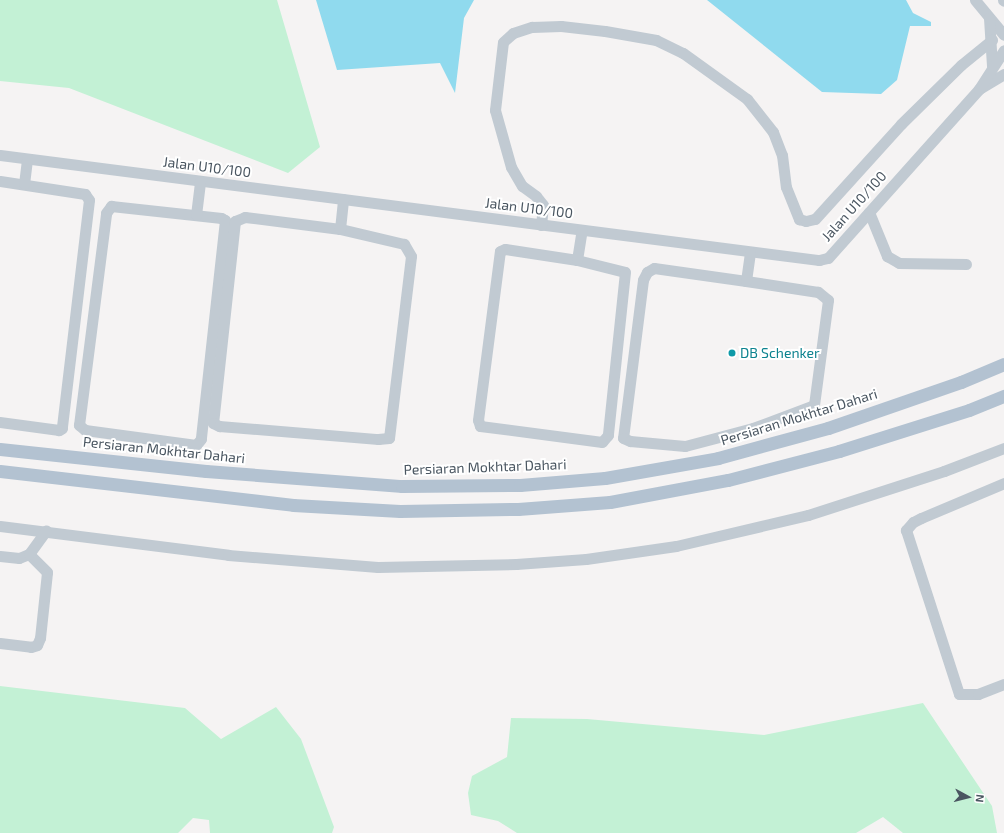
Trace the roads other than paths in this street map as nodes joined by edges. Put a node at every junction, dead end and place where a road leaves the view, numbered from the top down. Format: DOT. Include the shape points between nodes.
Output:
graph roads {
  1 [pos="976,0"];
  2 [pos="989,18"];
  3 [pos="1004,35"];
  4 [pos="992,40"];
  5 [pos="1004,50"];
  6 [pos="992,66"];
  7 [pos="1003,76"];
  8 [pos="979,89"];
  9 [pos="0,155"];
  10 [pos="27,159"];
  11 [pos="0,181"];
  12 [pos="200,181"];
  13 [pos="24,184"];
  14 [pos="343,199"];
  15 [pos="869,212"];
  16 [pos="196,215"];
  17 [pos="541,224"];
  18 [pos="340,229"];
  19 [pos="582,230"];
  20 [pos="750,252"];
  21 [pos="577,260"];
  22 [pos="966,264"];
  23 [pos="746,281"];
  24 [pos="1004,364"];
  25 [pos="1004,396"];
  26 [pos="0,422"];
  27 [pos="1004,448"];
  28 [pos="0,449"];
  29 [pos="0,471"];
  30 [pos="1004,484"];
  31 [pos="0,526"];
  32 [pos="46,531"];
  33 [pos="29,554"];
  34 [pos="0,556"];
  35 [pos="0,643"];
  36 [pos="1004,684"];
  1 -- 2 [label="street"];
  2 -- 3 [label="street"];
  2 -- 4 [label="street"];
  4 -- 6 [label="street"];
  4 -- 17 [label="street" via="961,65 901,124 815,219 806,221 799,219 786,187 782,155 773,132 747,99 683,53 656,40 605,31 561,26 532,27 513,33 503,42 495,110 511,166 522,186 543,205"];
  5 -- 6 [label="street, Jalan U10/100"];
  6 -- 8 [label="street, Jalan U10/100"];
  7 -- 8 [label="street, Jalan U10/100"];
  8 -- 15 [label="street, Jalan U10/100"];
  9 -- 10 [label="street, Jalan U10/100"];
  10 -- 12 [label="street, Jalan U10/100"];
  10 -- 13 [label="street"];
  11 -- 13 [label="street"];
  12 -- 14 [label="street, Jalan U10/100"];
  12 -- 16 [label="street"];
  13 -- 26 [label="street" via="85,194 89,200 62,428 59,430"];
  14 -- 17 [label="street, Jalan U10/100"];
  14 -- 18 [label="street"];
  15 -- 20 [label="street, Jalan U10/100" via="828,258 819,260"];
  15 -- 22 [label="street" via="887,256 899,263"];
  16 -- 16 [label="street" via="221,218 226,226 200,443 196,445 80,428 108,210 111,206"];
  17 -- 19 [label="street, Jalan U10/100"];
  18 -- 18 [label="street" via="246,217 235,222 213,423 226,427 389,438 411,256 404,244"];
  19 -- 20 [label="street, Jalan U10/100"];
  19 -- 21 [label="street"];
  20 -- 23 [label="street"];
  21 -- 21 [label="street" via="623,270 626,275 606,439 602,442 480,426 500,251 505,249"];
  23 -- 23 [label="street" via="818,292 828,300 814,405 753,428 685,446 630,441 623,438 642,288 647,272 654,268"];
  24 -- 28 [label="main road, Persiaran Mokhtar Dahari" via="961,382 828,428 718,458 605,478 520,485 402,486 206,471"];
  25 -- 29 [label="main road" via="969,410 839,451 728,480 610,502 518,509 400,511 293,505"];
  27 -- 32 [label="street" via="944,471 808,514 676,546 586,559 516,564 378,567 228,555"];
  30 -- 36 [label="street" via="921,518 906,530 959,694 978,694"];
  31 -- 32 [label="street"];
  32 -- 33 [label="street"];
  33 -- 34 [label="street" via="19,558"];
  33 -- 35 [label="street" via="47,572 40,638 37,645 31,647"];
}
